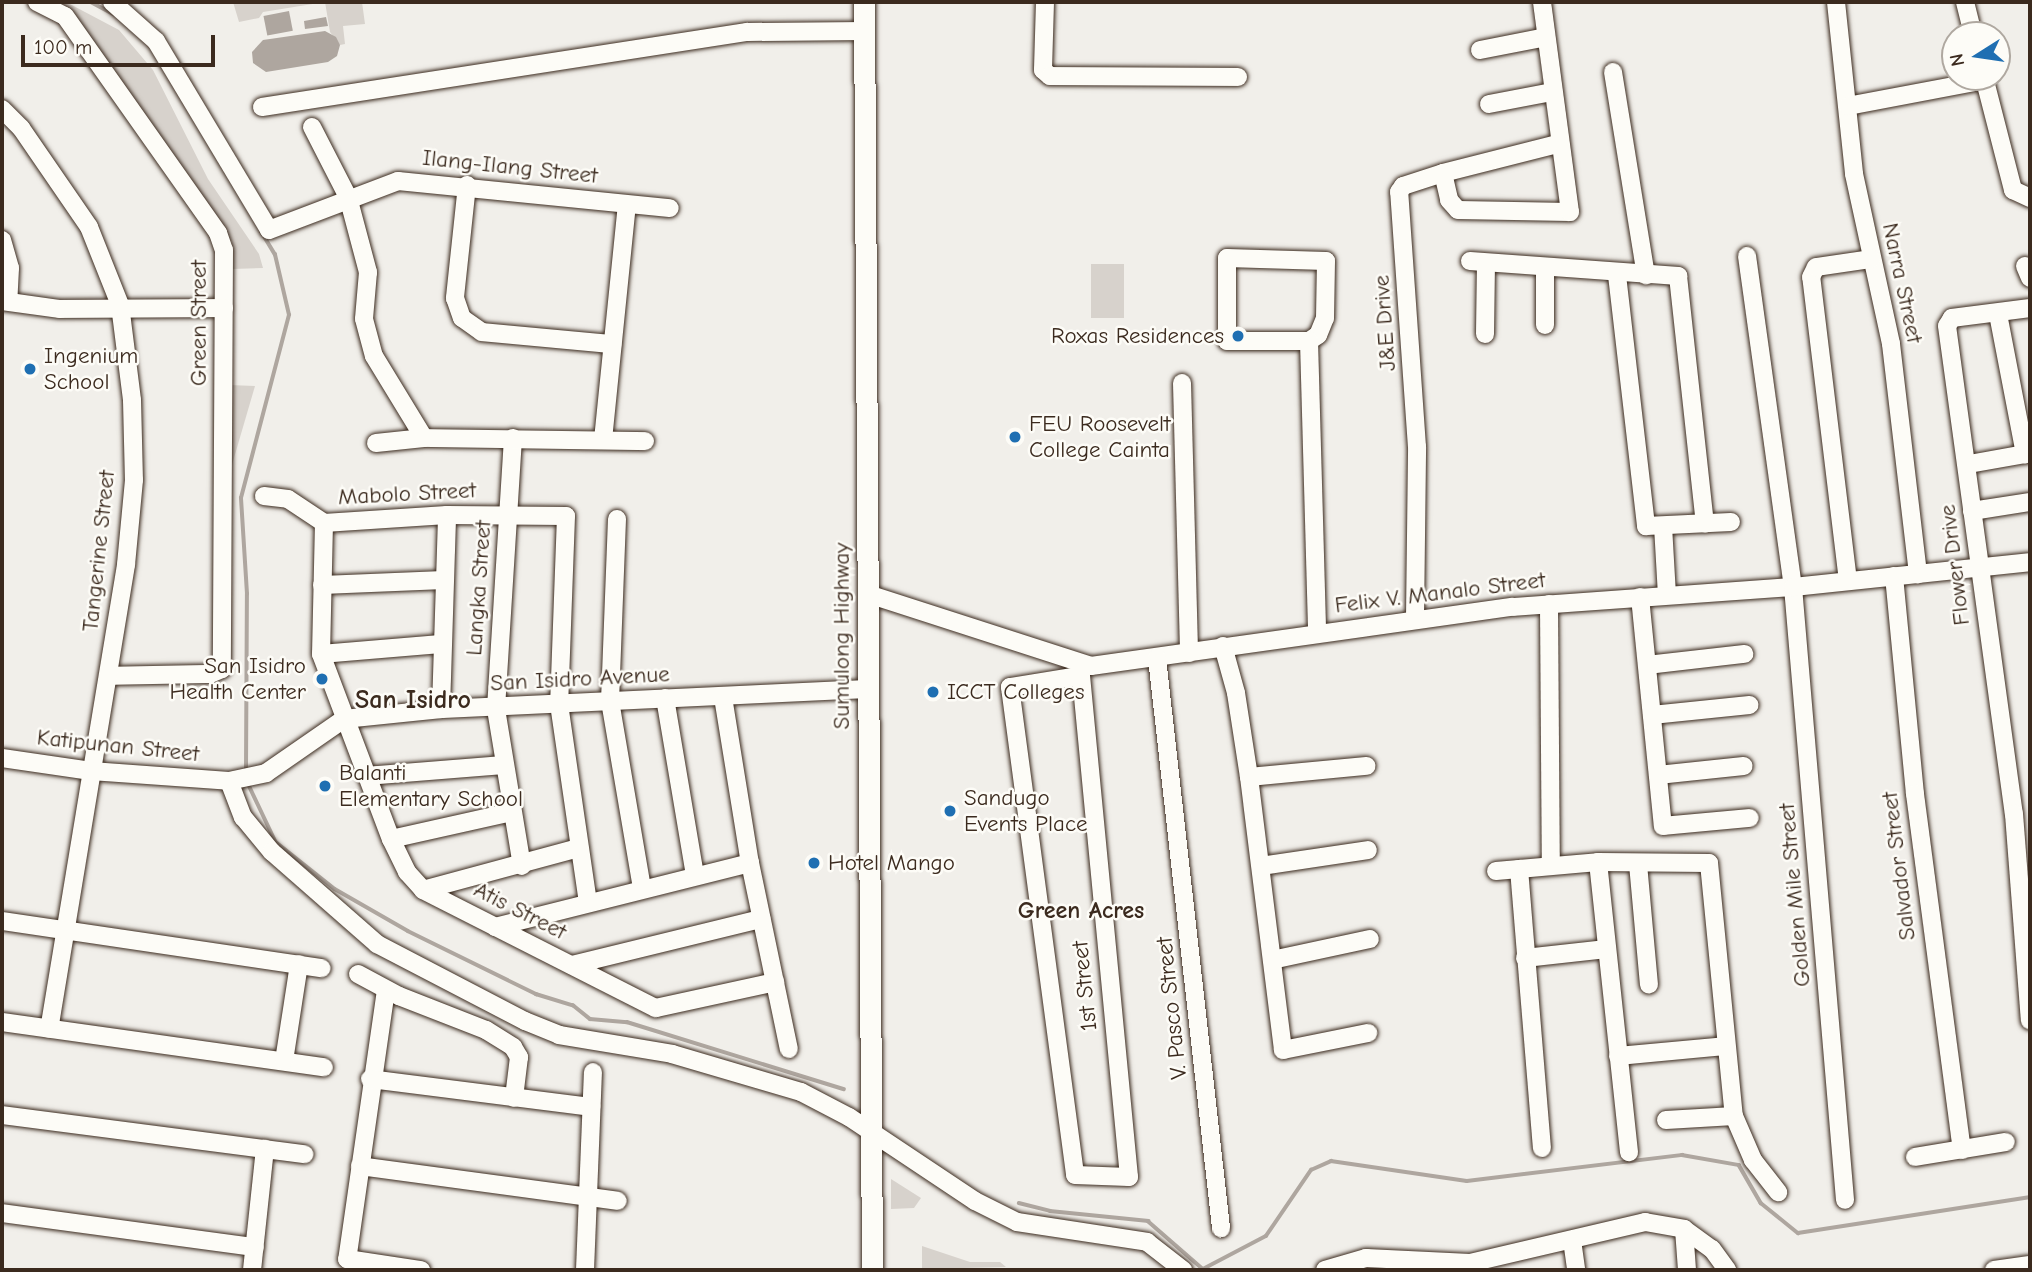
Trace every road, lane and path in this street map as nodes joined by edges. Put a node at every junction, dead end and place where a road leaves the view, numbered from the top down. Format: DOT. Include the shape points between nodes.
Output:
graph roads {
  1 [pos="37,2"];
  2 [pos="113,2"];
  3 [pos="864,2"];
  4 [pos="1045,2"];
  5 [pos="1542,2"];
  6 [pos="1836,2"];
  7 [pos="1965,2"];
  8 [pos="1970,21"];
  9 [pos="865,31"];
  10 [pos="1545,37"];
  11 [pos="1480,50"];
  12 [pos="1613,72"];
  13 [pos="1238,77"];
  14 [pos="1941,87"];
  15 [pos="1987,91"];
  16 [pos="1552,92"];
  17 [pos="1489,104"];
  18 [pos="1847,106"];
  19 [pos="262,107"];
  20 [pos="2,109"];
  21 [pos="312,127"];
  22 [pos="1558,144"];
  23 [pos="1443,173"];
  24 [pos="467,185"];
  25 [pos="348,197"];
  26 [pos="2027,197"];
  27 [pos="627,205"];
  28 [pos="670,208"];
  29 [pos="2,240"];
  30 [pos="1747,256"];
  31 [pos="1871,260"];
  32 [pos="1545,268"];
  33 [pos="1617,275"];
  34 [pos="1646,275"];
  35 [pos="5,301"];
  36 [pos="120,305"];
  37 [pos="223,308"];
  38 [pos="2030,308"];
  39 [pos="1998,314"];
  40 [pos="1545,325"];
  41 [pos="1485,334"];
  42 [pos="1309,341"];
  43 [pos="612,344"];
  44 [pos="1182,383"];
  45 [pos="424,438"];
  46 [pos="513,438"];
  47 [pos="603,440"];
  48 [pos="645,441"];
  49 [pos="376,443"];
  50 [pos="2027,453"];
  51 [pos="1969,464"];
  52 [pos="264,496"];
  53 [pos="2030,502"];
  54 [pos="1972,511"];
  55 [pos="508,513"];
  56 [pos="447,515"];
  57 [pos="617,519"];
  58 [pos="1731,522"];
  59 [pos="324,523"];
  60 [pos="1705,524"];
  61 [pos="1663,526"];
  62 [pos="2030,562"];
  63 [pos="1978,568"];
  64 [pos="1918,574"];
  65 [pos="1894,576"];
  66 [pos="444,580"];
  67 [pos="1848,581"];
  68 [pos="323,585"];
  69 [pos="1793,587"];
  70 [pos="868,594"];
  71 [pos="1667,595"];
  72 [pos="1640,597"];
  73 [pos="1549,604"];
  74 [pos="1415,618"];
  75 [pos="1317,633"];
  76 [pos="442,644"];
  77 [pos="1223,646"];
  78 [pos="1189,653"];
  79 [pos="321,654"];
  80 [pos="1744,654"];
  81 [pos="1157,658"];
  82 [pos="1647,665"];
  83 [pos="1079,671"];
  84 [pos="109,676"];
  85 [pos="869,689"];
  86 [pos="723,697"];
  87 [pos="665,698"];
  88 [pos="610,701"];
  89 [pos="559,704"];
  90 [pos="1749,705"];
  91 [pos="441,709"];
  92 [pos="496,709"];
  93 [pos="1652,715"];
  94 [pos="344,719"];
  95 [pos="2,758"];
  96 [pos="504,765"];
  97 [pos="1366,766"];
  98 [pos="1745,766"];
  99 [pos="91,771"];
  100 [pos="1658,775"];
  101 [pos="366,776"];
  102 [pos="1249,777"];
  103 [pos="243,778"];
  104 [pos="512,812"];
  105 [pos="1750,818"];
  106 [pos="391,839"];
  107 [pos="579,848"];
  108 [pos="1368,850"];
  109 [pos="1598,862"];
  110 [pos="750,863"];
  111 [pos="1639,864"];
  112 [pos="522,866"];
  113 [pos="1261,866"];
  114 [pos="1551,866"];
  115 [pos="1519,869"];
  116 [pos="1496,871"];
  117 [pos="695,875"];
  118 [pos="642,888"];
  119 [pos="424,890"];
  120 [pos="587,902"];
  121 [pos="761,919"];
  122 [pos="2,920"];
  123 [pos="495,927"];
  124 [pos="64,929"];
  125 [pos="1370,939"];
  126 [pos="1607,949"];
  127 [pos="1525,958"];
  128 [pos="1272,960"];
  129 [pos="299,964"];
  130 [pos="572,965"];
  131 [pos="322,968"];
  132 [pos="358,974"];
  133 [pos="775,982"];
  134 [pos="1649,985"];
  135 [pos="386,990"];
  136 [pos="2030,1020"];
  137 [pos="2,1022"];
  138 [pos="49,1029"];
  139 [pos="1368,1033"];
  140 [pos="1725,1046"];
  141 [pos="789,1049"];
  142 [pos="1618,1056"];
  143 [pos="284,1061"];
  144 [pos="324,1067"];
  145 [pos="593,1072"];
  146 [pos="370,1079"];
  147 [pos="514,1098"];
  148 [pos="591,1107"];
  149 [pos="2,1115"];
  150 [pos="1734,1116"];
  151 [pos="1666,1120"];
  152 [pos="870,1126"];
  153 [pos="2006,1143"];
  154 [pos="1542,1148"];
  155 [pos="265,1149"];
  156 [pos="1962,1150"];
  157 [pos="1629,1152"];
  158 [pos="304,1154"];
  159 [pos="1915,1157"];
  160 [pos="360,1166"];
  161 [pos="1778,1192"];
  162 [pos="587,1196"];
  163 [pos="1845,1200"];
  164 [pos="618,1201"];
  165 [pos="2,1213"];
  166 [pos="1221,1228"];
  167 [pos="1684,1229"];
  168 [pos="1573,1240"];
  169 [pos="255,1247"];
  170 [pos="1367,1264"];
  171 [pos="2030,1265"];
  172 [pos="1470,1267"];
  173 [pos="252,1270"];
  174 [pos="421,1270"];
  175 [pos="585,1270"];
  176 [pos="872,1270"];
  177 [pos="1183,1270"];
  178 [pos="1325,1270"];
  179 [pos="1576,1270"];
  180 [pos="1687,1270"];
  181 [pos="1727,1270"];
  182 [pos="1994,1270"];
  1 -- 37 [label="street, Green Street" via="65,16 218,233 224,250"];
  2 -- 25 [label="street, Ilang-Ilang Street" via="156,41 269,230"];
  3 -- 9 [label="main road, Sumulong Highway"];
  4 -- 13 [label="street" via="1043,70 1065,78"];
  5 -- 10 [label="street"];
  6 -- 18 [label="street, Narra Street"];
  7 -- 8 [label="street"];
  9 -- 19 [label="street" via="747,32"];
  9 -- 70 [label="main road, Sumulong Highway"];
  10 -- 11 [label="street"];
  10 -- 16 [label="street"];
  12 -- 34 [label="street"];
  14 -- 18 [label="street"];
  15 -- 26 [label="street" via="2013,190"];
  16 -- 17 [label="street"];
  16 -- 22 [label="street"];
  18 -- 31 [label="street, Narra Street"];
  20 -- 36 [label="street, Tangerine Street" via="21,128 89,227"];
  21 -- 25 [label="street"];
  22 -- 23 [label="street, J&E Drive"];
  22 -- 23 [label="street" via="1570,208 1566,213 1458,210 1449,200"];
  23 -- 74 [label="street, J&E Drive" via="1403,186 1399,192 1417,447"];
  24 -- 25 [label="street, Ilang-Ilang Street" via="398,181"];
  24 -- 27 [label="street, Ilang-Ilang Street"];
  24 -- 43 [label="street" via="455,298 463,318 482,332"];
  25 -- 45 [label="street" via="368,272 364,319 374,356"];
  27 -- 28 [label="street, Ilang-Ilang Street"];
  27 -- 43 [label="street"];
  29 -- 35 [label="street" via="10,268"];
  30 -- 69 [label="street, Golden Mile Street"];
  31 -- 64 [label="street, Narra Street" via="1891,344"];
  31 -- 67 [label="street" via="1816,267 1811,277"];
  32 -- 33 [label="street"];
  32 -- 40 [label="street"];
  32 -- 41 [label="street" via="1478,262"];
  33 -- 34 [label="street"];
  33 -- 61 [label="street" via="1646,526"];
  34 -- 60 [label="street" via="1678,276"];
  35 -- 36 [label="street" via="60,309"];
  36 -- 37 [label="street"];
  36 -- 84 [label="street, Tangerine Street" via="132,400 134,481"];
  37 -- 84 [label="street, Green Street" via="222,669 210,674"];
  38 -- 39 [label="street"];
  39 -- 50 [label="street"];
  39 -- 51 [label="street, Flower Drive" via="1952,318 1947,327"];
  42 -- 42 [label="street" via="1318,335 1325,318 1326,261 1227,258 1227,341"];
  42 -- 75 [label="street"];
  43 -- 47 [label="street"];
  44 -- 78 [label="street"];
  45 -- 46 [label="street"];
  45 -- 49 [label="street"];
  46 -- 47 [label="street"];
  46 -- 55 [label="street, Langka Street"];
  47 -- 48 [label="street"];
  50 -- 51 [label="street"];
  51 -- 54 [label="street, Flower Drive"];
  52 -- 59 [label="street" via="288,499"];
  53 -- 54 [label="street"];
  54 -- 63 [label="street, Flower Drive"];
  55 -- 56 [label="street, Mabolo Street"];
  55 -- 89 [label="street, Mabolo Street" via="566,516"];
  55 -- 92 [label="street, Langka Street"];
  56 -- 59 [label="street, Mabolo Street"];
  56 -- 66 [label="street"];
  57 -- 88 [label="street"];
  58 -- 60 [label="street"];
  59 -- 68 [label="street, Mabolo Street"];
  60 -- 61 [label="street"];
  61 -- 71 [label="street"];
  62 -- 63 [label="street, Felix V. Manalo Street"];
  63 -- 64 [label="street, Felix V. Manalo Street"];
  63 -- 136 [label="street, Flower Drive" via="2017,838"];
  64 -- 65 [label="street, Felix V. Manalo Street"];
  65 -- 67 [label="street, Felix V. Manalo Street"];
  65 -- 156 [label="street, Salvador Street" via="1918,821"];
  66 -- 68 [label="street"];
  66 -- 76 [label="street"];
  67 -- 69 [label="street, Felix V. Manalo Street"];
  68 -- 79 [label="street, Mabolo Street"];
  69 -- 71 [label="street, Felix V. Manalo Street"];
  69 -- 163 [label="street, Golden Mile Street"];
  70 -- 83 [label="street, Felix V. Manalo Street"];
  70 -- 85 [label="main road, Sumulong Highway"];
  71 -- 72 [label="street, Felix V. Manalo Street"];
  72 -- 73 [label="street, Felix V. Manalo Street"];
  72 -- 82 [label="street"];
  73 -- 74 [label="street, Felix V. Manalo Street"];
  73 -- 114 [label="street"];
  74 -- 75 [label="street, Felix V. Manalo Street"];
  75 -- 77 [label="street, Felix V. Manalo Street"];
  76 -- 79 [label="street"];
  76 -- 91 [label="street"];
  77 -- 78 [label="street, Felix V. Manalo Street"];
  77 -- 102 [label="street" via="1236,693"];
  78 -- 81 [label="street, Felix V. Manalo Street"];
  79 -- 94 [label="street, Mabolo Street"];
  80 -- 82 [label="street"];
  81 -- 83 [label="street, Felix V. Manalo Street"];
  81 -- 166 [label="street, V. Pasco Street"];
  82 -- 93 [label="street"];
  83 -- 83 [label="street, 1st Street" via="1129,1177 1075,1175 1010,687"];
  84 -- 99 [label="street, Tangerine Street"];
  85 -- 86 [label="street, San Isidro Avenue"];
  85 -- 152 [label="main road, Sumulong Highway"];
  86 -- 87 [label="street, San Isidro Avenue"];
  86 -- 110 [label="street"];
  87 -- 88 [label="street, San Isidro Avenue"];
  87 -- 117 [label="street"];
  88 -- 89 [label="street, San Isidro Avenue"];
  88 -- 118 [label="street"];
  89 -- 92 [label="street, San Isidro Avenue"];
  89 -- 107 [label="street"];
  90 -- 93 [label="street"];
  91 -- 92 [label="street, San Isidro Avenue"];
  91 -- 94 [label="street, San Isidro Avenue"];
  92 -- 96 [label="street, Langka Street"];
  93 -- 100 [label="street"];
  94 -- 101 [label="street, Atis Street"];
  94 -- 103 [label="street, San Isidro Avenue" via="285,761"];
  95 -- 99 [label="street, Katipunan Street"];
  96 -- 101 [label="street"];
  96 -- 104 [label="street, Langka Street"];
  97 -- 102 [label="street"];
  98 -- 100 [label="street"];
  99 -- 103 [label="street, Katipunan Street"];
  99 -- 124 [label="street, Tangerine Street"];
  100 -- 105 [label="street" via="1660,821 1668,828"];
  101 -- 106 [label="street, Atis Street"];
  102 -- 113 [label="street"];
  103 -- 152 [label="street" via="243,817 272,852 377,944 559,1035 672,1054 801,1092"];
  104 -- 106 [label="street"];
  104 -- 112 [label="street, Langka Street"];
  106 -- 119 [label="street, Atis Street" via="407,872"];
  107 -- 112 [label="street"];
  107 -- 120 [label="street"];
  108 -- 113 [label="street"];
  109 -- 111 [label="street"];
  109 -- 114 [label="street"];
  109 -- 126 [label="street"];
  110 -- 117 [label="street"];
  110 -- 121 [label="street"];
  111 -- 134 [label="street"];
  111 -- 140 [label="street" via="1709,863"];
  112 -- 119 [label="street"];
  113 -- 128 [label="street"];
  114 -- 115 [label="street"];
  115 -- 116 [label="street"];
  115 -- 127 [label="street"];
  117 -- 118 [label="street"];
  118 -- 120 [label="street"];
  119 -- 123 [label="street, Atis Street"];
  120 -- 123 [label="street"];
  121 -- 130 [label="street"];
  121 -- 133 [label="street"];
  122 -- 124 [label="street"];
  123 -- 130 [label="street, Atis Street"];
  124 -- 129 [label="street"];
  124 -- 138 [label="street, Tangerine Street"];
  125 -- 128 [label="street"];
  126 -- 127 [label="street"];
  126 -- 142 [label="street"];
  127 -- 154 [label="street"];
  128 -- 139 [label="street" via="1283,1050"];
  129 -- 131 [label="street"];
  129 -- 143 [label="street"];
  130 -- 133 [label="street, Atis Street" via="656,1008"];
  132 -- 135 [label="street"];
  133 -- 141 [label="street"];
  135 -- 146 [label="street"];
  135 -- 147 [label="street" via="486,1030 513,1047 519,1057"];
  137 -- 138 [label="street"];
  138 -- 143 [label="street"];
  140 -- 142 [label="street"];
  140 -- 150 [label="street"];
  142 -- 157 [label="street"];
  143 -- 144 [label="street"];
  145 -- 148 [label="street"];
  146 -- 147 [label="street"];
  146 -- 160 [label="street"];
  147 -- 148 [label="street"];
  148 -- 162 [label="street"];
  149 -- 155 [label="street"];
  150 -- 151 [label="street"];
  150 -- 161 [label="street" via="1753,1160"];
  152 -- 176 [label="main road, Sumulong Highway"];
  152 -- 177 [label="street" via="975,1201 1017,1222 1147,1242"];
  153 -- 156 [label="street"];
  155 -- 158 [label="street"];
  155 -- 169 [label="street"];
  156 -- 159 [label="street"];
  160 -- 162 [label="street"];
  160 -- 174 [label="street" via="347,1259"];
  162 -- 164 [label="street"];
  162 -- 175 [label="street"];
  165 -- 169 [label="street"];
  167 -- 168 [label="street" via="1645,1222"];
  167 -- 180 [label="street"];
  167 -- 181 [label="street" via="1712,1249"];
  168 -- 172 [label="street"];
  168 -- 179 [label="street"];
  169 -- 173 [label="street"];
  170 -- 172 [label="street"];
  170 -- 178 [label="street"];
  171 -- 182 [label="street"];
}
